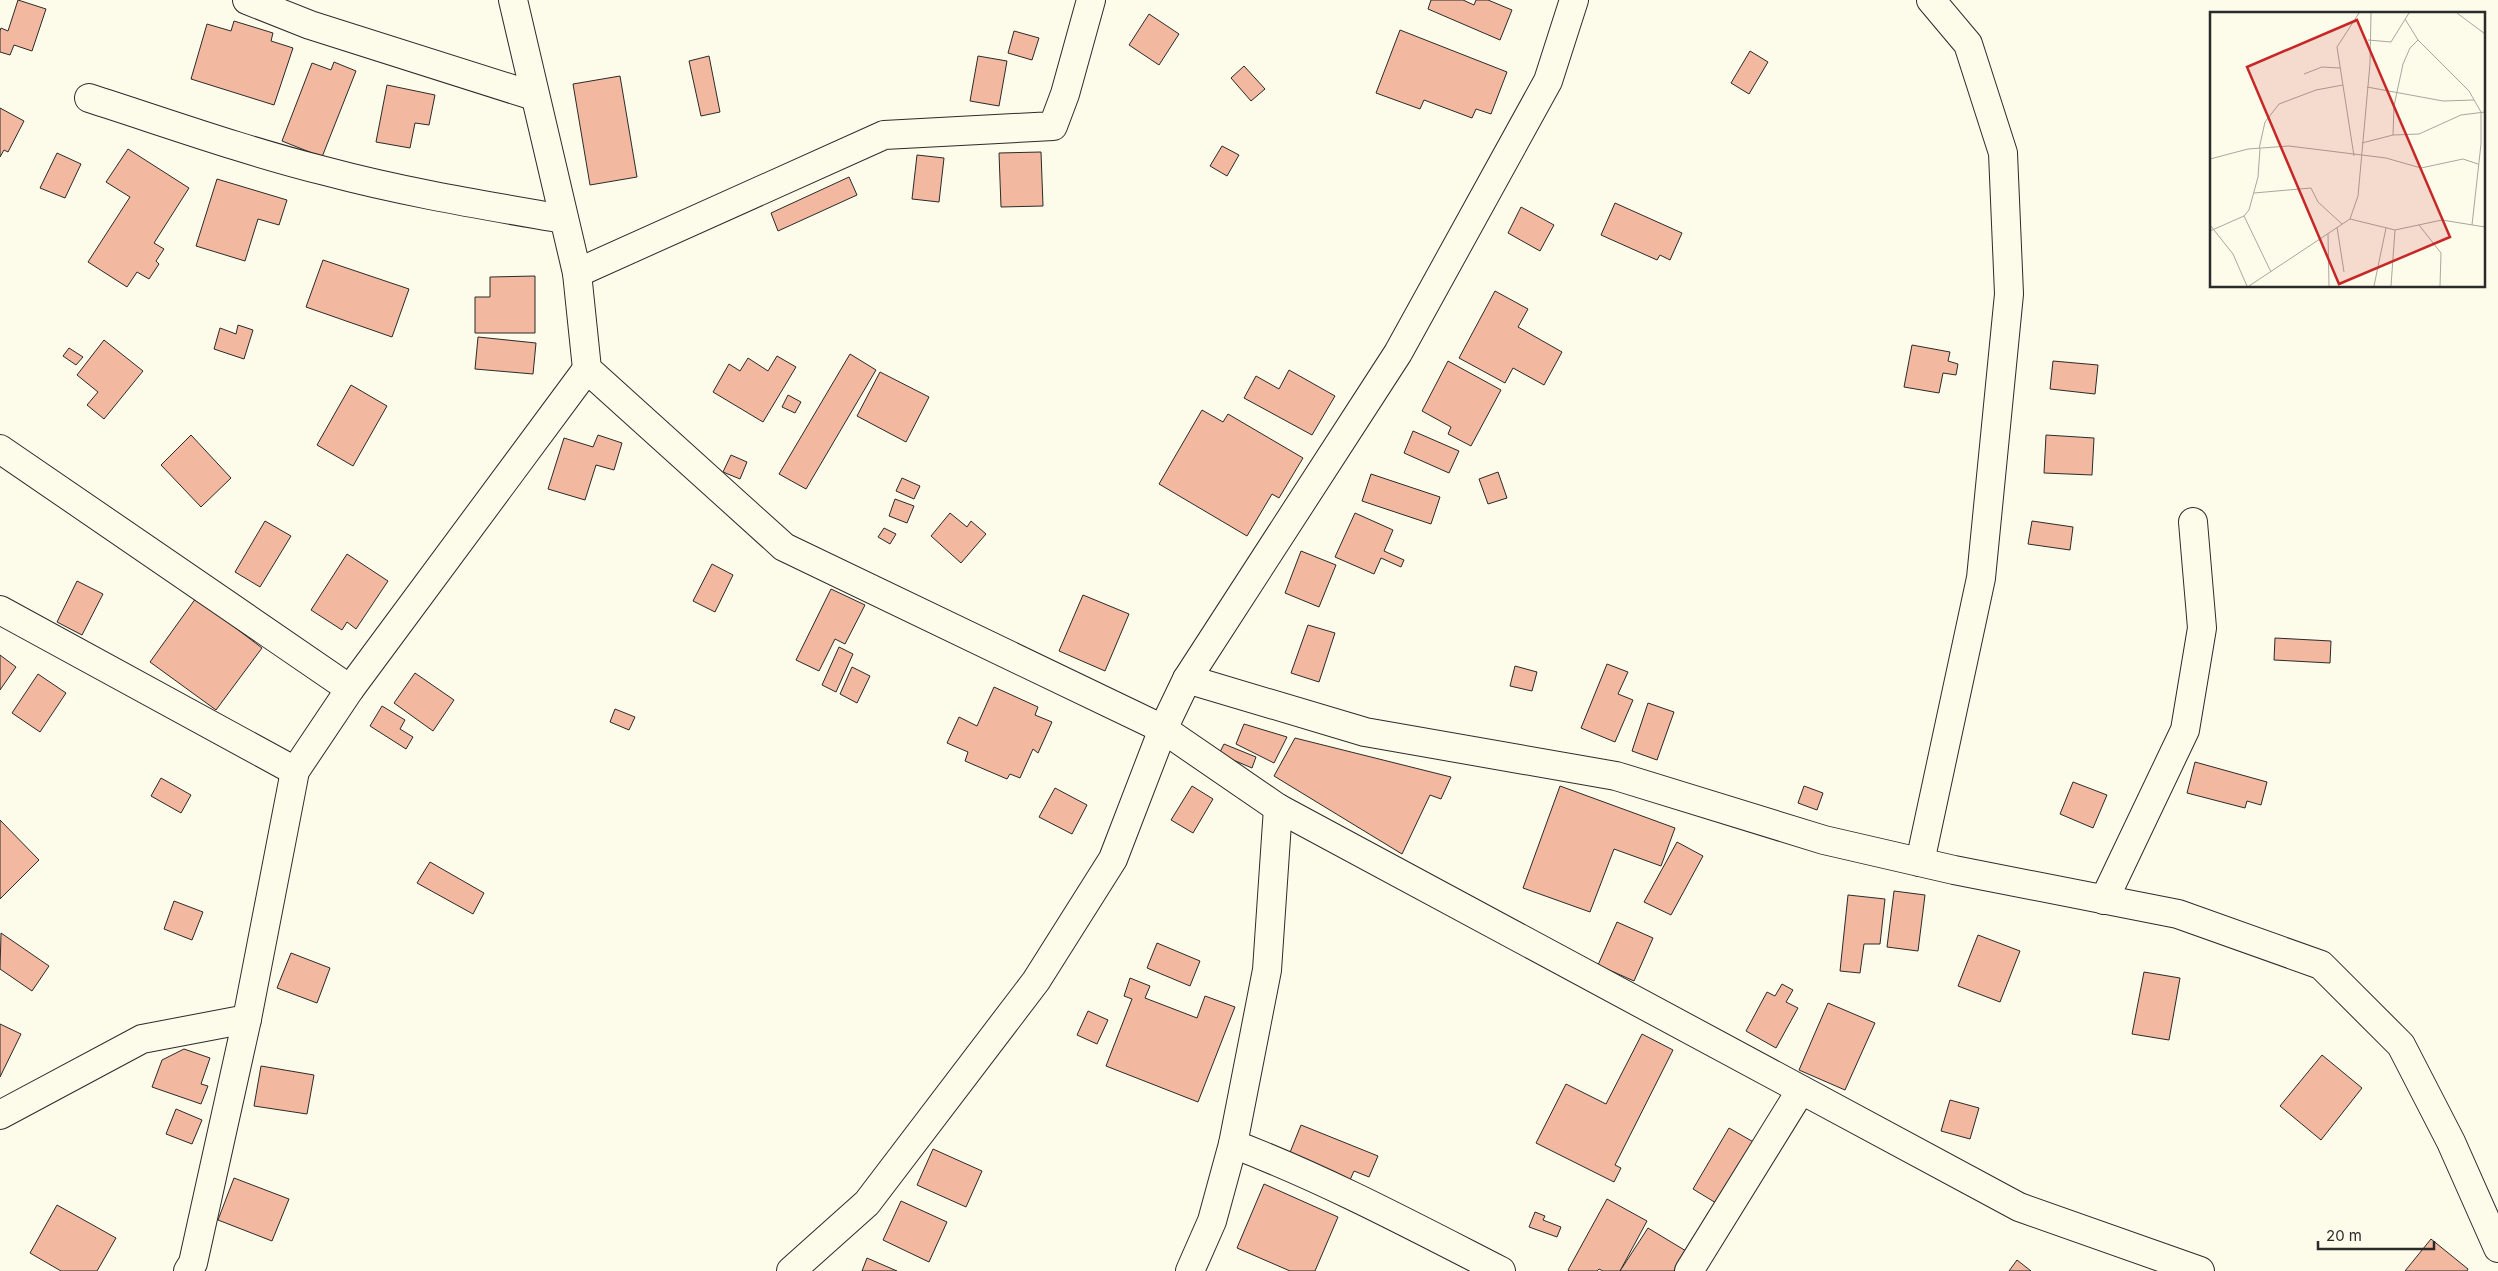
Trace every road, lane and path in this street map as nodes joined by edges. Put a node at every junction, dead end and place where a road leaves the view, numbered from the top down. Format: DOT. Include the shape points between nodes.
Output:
graph roads {
  1 [pos="246,0"];
  2 [pos="513,0"];
  3 [pos="1091,0"];
  4 [pos="1574,0"];
  5 [pos="1931,0"];
  6 [pos="534,96"];
  7 [pos="89,98"];
  8 [pos="563,219"];
  9 [pos="577,273"];
  10 [pos="586,369"];
  11 [pos="0,449"];
  12 [pos="2193,522"];
  13 [pos="0,610"];
  14 [pos="1187,679"];
  15 [pos="350,689"];
  16 [pos="1163,729"];
  17 [pos="295,771"];
  18 [pos="1278,808"];
  19 [pos="1920,862"];
  20 [pos="2104,900"];
  21 [pos="247,1019"];
  22 [pos="1801,1090"];
  23 [pos="0,1115"];
  24 [pos="1232,1144"];
  25 [pos="2498,1248"];
  26 [pos="188,1271"];
  27 [pos="791,1271"];
  28 [pos="1190,1271"];
  29 [pos="1501,1271"];
  30 [pos="1689,1271"];
  31 [pos="2200,1271"];
  1 -- 6 [label="street" via="310,25"];
  2 -- 6 [label="street"];
  3 -- 9 [label="street" via="1053,126 884,134"];
  4 -- 14 [label="street" via="1548,81 1398,353"];
  5 -- 19 [label="street" via="1968,44 2004,153 2009,294 1981,578"];
  6 -- 8 [label="street"];
  7 -- 8 [label="street" via="324,171 400,190"];
  8 -- 9 [label="street"];
  9 -- 10 [label="street"];
  10 -- 15 [label="street"];
  10 -- 16 [label="street" via="784,547"];
  11 -- 15 [label="street"];
  12 -- 20 [label="street" via="2202,628 2185,730"];
  13 -- 17 [label="street"];
  14 -- 16 [label="street"];
  14 -- 19 [label="street" via="1365,732 1616,776 1824,840"];
  15 -- 17 [label="street"];
  16 -- 18 [label="street"];
  16 -- 27 [label="street" via="1113,859 1036,981 867,1203"];
  17 -- 21 [label="street"];
  18 -- 22 [label="street"];
  18 -- 24 [label="street" via="1267,970"];
  19 -- 20 [label="street"];
  20 -- 25 [label="street" via="2178,914 2321,964 2402,1045 2451,1142"];
  21 -- 23 [label="street" via="142,1039"];
  21 -- 26 [label="street" via="193,1263"];
  22 -- 30 [label="street"];
  22 -- 31 [label="street" via="2019,1208"];
  24 -- 28 [label="street" via="1212,1221"];
  24 -- 29 [label="street" via="1285,1163"];
}
